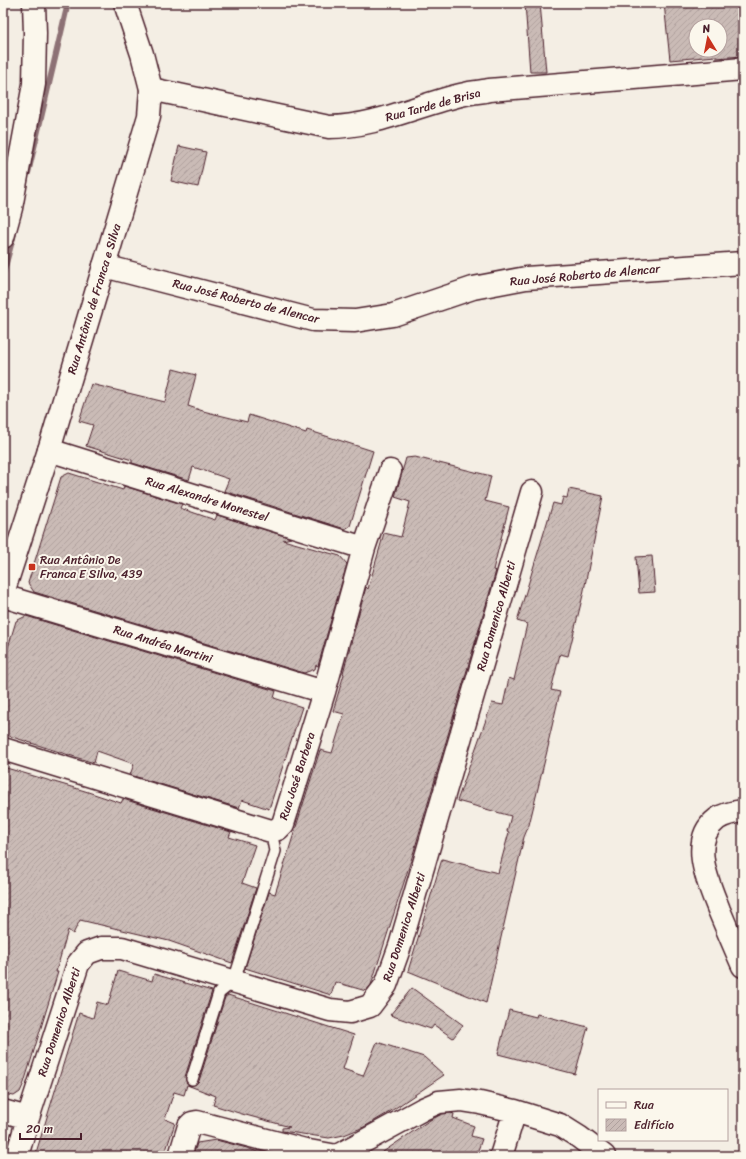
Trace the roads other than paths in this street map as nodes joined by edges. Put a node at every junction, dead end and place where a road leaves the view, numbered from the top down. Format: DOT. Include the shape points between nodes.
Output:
graph roads {
  1 [pos="34,3"];
  2 [pos="125,3"];
  3 [pos="743,69"];
  4 [pos="151,89"];
  5 [pos="3,237"];
  6 [pos="743,263"];
  7 [pos="104,266"];
  8 [pos="49,450"];
  9 [pos="390,471"];
  10 [pos="532,492"];
  11 [pos="364,548"];
  12 [pos="3,593"];
  13 [pos="3,596"];
  14 [pos="324,692"];
  15 [pos="3,749"];
  16 [pos="743,811"];
  17 [pos="271,830"];
  18 [pos="743,966"];
  19 [pos="234,981"];
  20 [pos="192,1079"];
  21 [pos="3,1110"];
  22 [pos="515,1111"];
  23 [pos="28,1118"];
  24 [pos="17,1156"];
  25 [pos="180,1156"];
  26 [pos="337,1156"];
  27 [pos="501,1156"];
  28 [pos="604,1156"];
  1 -- 5 [label="street" via="34,84 11,208"];
  2 -- 4 [label="street, Rua Antônio de Franca e Silva"];
  3 -- 4 [label="street, Rua Tarde de Brisa" via="466,94 371,122 345,127 329,127"];
  4 -- 7 [label="street, Rua Antônio de Franca e Silva" via="149,116"];
  6 -- 7 [label="street, Rua José Roberto de Alencar" via="526,278 472,288 392,315 355,321 312,320"];
  7 -- 8 [label="street, Rua Antônio de Franca e Silva"];
  8 -- 11 [label="street, Rua Alexandre Monestel"];
  8 -- 12 [label="street, Rua Antônio de Franca e Silva"];
  9 -- 11 [label="street, Rua José Barbera"];
  10 -- 19 [label="street, Rua Domenico Alberti" via="400,946 386,985 370,1006 350,1012 330,1010"];
  11 -- 14 [label="street, Rua José Barbera"];
  13 -- 14 [label="street, Rua Andréa Martini"];
  14 -- 17 [label="street, Rua José Barbera" via="283,824 278,829"];
  15 -- 17 [label="street, Rua José Barbera"];
  16 -- 18 [label="street" via="717,819 706,832 702,848 703,866 709,885"];
  17 -- 19 [label="lane" via="275,851"];
  19 -- 20 [label="lane" via="219,993"];
  19 -- 23 [label="street, Rua Domenico Alberti" via="122,948 101,948 87,953 78,964"];
  21 -- 23 [label="street"];
  22 -- 26 [label="street" via="461,1100 439,1102"];
  22 -- 27 [label="street"];
  22 -- 28 [label="street" via="560,1125"];
  23 -- 24 [label="street, Rua Domenico Alberti"];
  25 -- 26 [label="street" via="189,1126 197,1122"];
}
